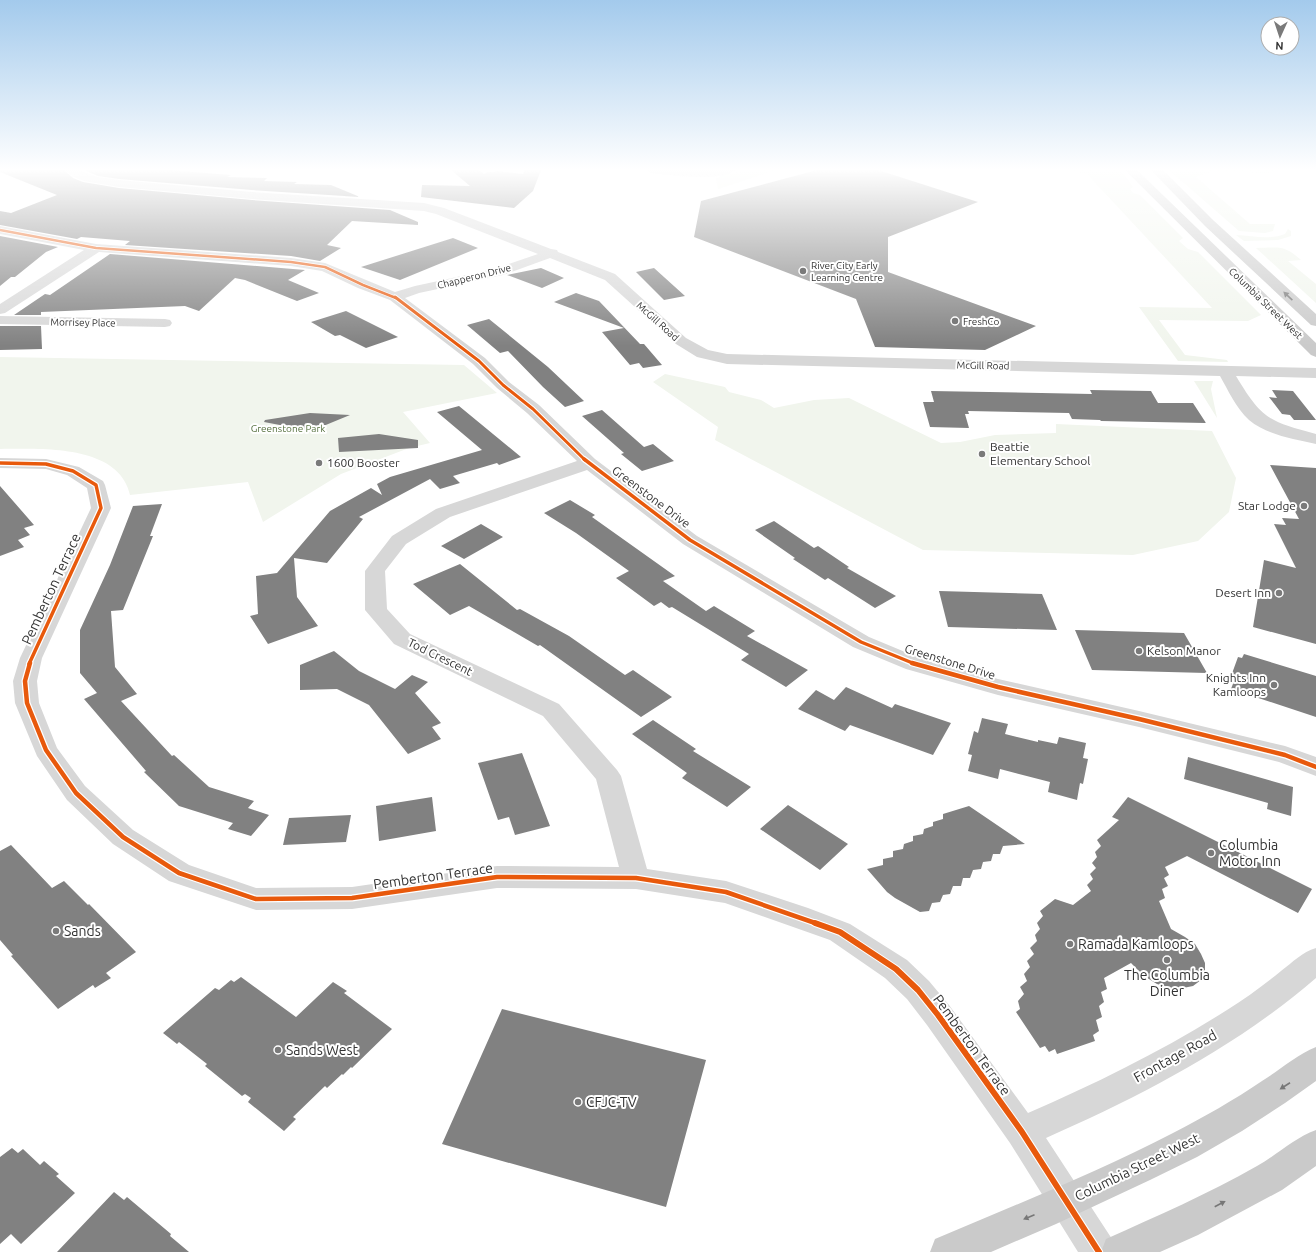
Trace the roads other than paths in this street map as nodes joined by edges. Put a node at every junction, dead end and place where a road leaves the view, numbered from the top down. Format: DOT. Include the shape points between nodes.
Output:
graph roads {
  1 [pos="486,228"];
  2 [pos="1189,228"];
  3 [pos="1215,228"];
  4 [pos="0,230"];
  5 [pos="96,248"];
  6 [pos="552,253"];
  7 [pos="395,297"];
  8 [pos="0,310"];
  9 [pos="0,320"];
  10 [pos="1316,322"];
  11 [pos="165,323"];
  12 [pos="1316,352"];
  13 [pos="1226,372"];
  14 [pos="1316,373"];
  15 [pos="1316,439"];
  16 [pos="0,463"];
  17 [pos="589,463"];
  18 [pos="1316,767"];
  19 [pos="636,878"];
  20 [pos="1316,960"];
  21 [pos="1316,1062"];
  22 [pos="1022,1132"];
  23 [pos="1316,1146"];
  24 [pos="1065,1201"];
  25 [pos="948,1252"];
  26 [pos="1100,1252"];
  27 [pos="1119,1252"];
  1 -- 6 [label="street, McGill Road"];
  2 -- 12 [label="main road, Columbia Street West"];
  10 -- 3 [label="main road, Columbia Street West, one-way"];
  4 -- 5 [label="street, Greenstone Drive"];
  5 -- 7 [label="street, Greenstone Drive" via="291,262 325,267"];
  5 -- 8 [label="street"];
  6 -- 7 [label="street, Chapperon Drive" via="498,272 415,290"];
  6 -- 13 [label="street, McGill Road" via="610,277 681,342 703,354 727,359"];
  7 -- 17 [label="street, Greenstone Drive" via="479,362"];
  9 -- 11 [label="street, Morrisey Place"];
  13 -- 14 [label="street, McGill Road"];
  13 -- 15 [label="street" via="1254,415 1277,428"];
  16 -- 19 [label="street, Pemberton Terrace" via="46,464 73,472 96,485 101,508 31,658 25,681 27,703 46,750 76,793 123,837 179,872 256,900 352,898 497,877"];
  17 -- 18 [label="street, Greenstone Drive" via="690,540 861,642 908,661 998,687 1285,755"];
  17 -- 19 [label="street, Tod Crescent" via="443,513 399,540 375,571 376,610 402,639 551,710 608,776"];
  19 -- 22 [label="street, Pemberton Terrace" via="726,892 755,901 840,932 884,960 918,990"];
  20 -- 22 [label="street, Frontage Road" via="1304,972 1242,1018 1171,1061 1074,1110"];
  21 -- 24 [label="main road, Columbia Street West, one-way" via="1291,1082 1223,1125"];
  22 -- 24 [label="street, Pemberton Terrace"];
  27 -- 23 [label="main road, one-way" via="1185,1222 1270,1178"];
  24 -- 25 [label="main road, Columbia Street West, one-way"];
  24 -- 26 [label="street, Pemberton Terrace"];
}
